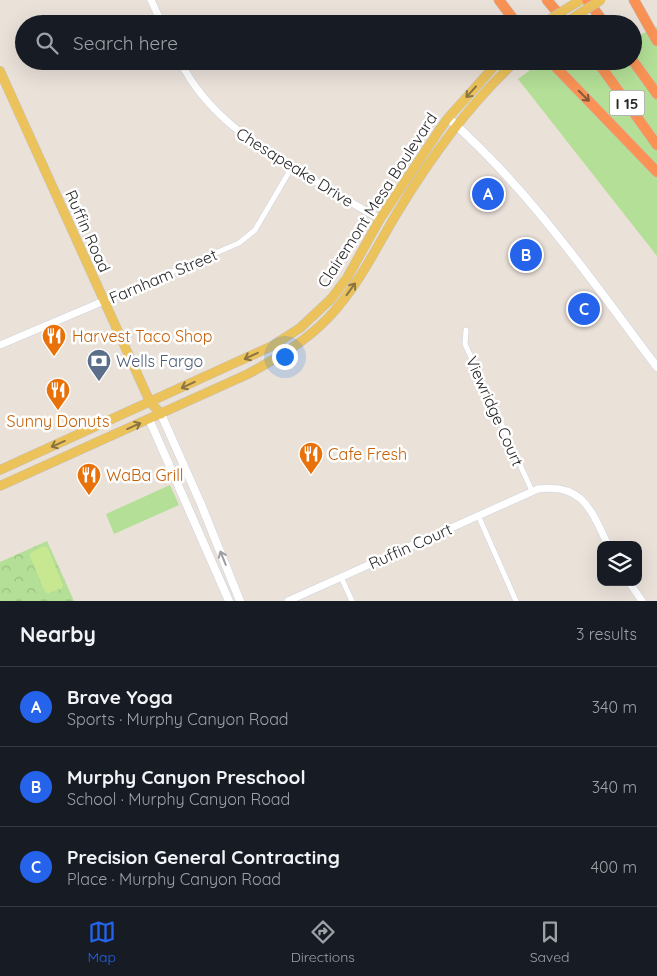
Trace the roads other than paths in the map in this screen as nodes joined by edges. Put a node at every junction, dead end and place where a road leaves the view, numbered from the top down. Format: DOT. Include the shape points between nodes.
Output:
graph roads {
  1 [pos="151,0"];
  2 [pos="499,0"];
  3 [pos="547,0"];
  4 [pos="581,0"];
  5 [pos="587,0"];
  6 [pos="601,0"];
  7 [pos="634,0"];
  8 [pos="158,15"];
  9 [pos="510,15"];
  10 [pos="558,15"];
  11 [pos="560,15"];
  12 [pos="578,15"];
  13 [pos="598,15"];
  14 [pos="657,41"];
  15 [pos="185,70"];
  16 [pos="491,70"];
  17 [pos="506,70"];
  18 [pos="559,70"];
  19 [pos="604,70"];
  20 [pos="640,70"];
  21 [pos="1,77"];
  22 [pos="657,94"];
  23 [pos="448,118"];
  24 [pos="457,126"];
  25 [pos="657,145"];
  26 [pos="292,167"];
  27 [pos="657,172"];
  28 [pos="380,220"];
  29 [pos="104,301"];
  30 [pos="466,330"];
  31 [pos="0,345"];
  32 [pos="657,367"];
  33 [pos="150,402"];
  34 [pos="160,414"];
  35 [pos="149,419"];
  36 [pos="0,470"];
  37 [pos="0,486"];
  38 [pos="532,492"];
  39 [pos="478,515"];
  40 [pos="606,541"];
  41 [pos="341,577"];
  42 [pos="631,586"];
  43 [pos="229,601"];
  44 [pos="240,601"];
  45 [pos="288,601"];
  46 [pos="352,601"];
  47 [pos="516,601"];
  48 [pos="642,601"];
  1 -- 8 [label="street"];
  2 -- 9 [label="highway"];
  3 -- 11 [label="highway"];
  4 -- 10 [label="main road, bridge"];
  5 -- 13 [label="highway"];
  6 -- 12 [label="main road, bridge"];
  7 -- 14 [label="highway"];
  15 -- 26 [label="street, Chesapeake Drive" via="193,85 233,128"];
  16 -- 23 [label="main road, Clairemont Mesa Boulevard, one-way"];
  17 -- 24 [label="main road, Clairemont Mesa Boulevard"];
  18 -- 27 [label="highway, one-way"];
  19 -- 25 [label="highway, I 15"];
  20 -- 22 [label="highway, I 15"];
  21 -- 29 [label="main road, Ruffin Road"];
  23 -- 24 [label="main road"];
  23 -- 28 [label="main road, Clairemont Mesa Boulevard"];
  24 -- 32 [label="main road" via="542,216"];
  34 -- 24 [label="main road, Clairemont Mesa Boulevard, one-way" via="278,358 328,318 355,284 421,174"];
  26 -- 28 [label="street, Chesapeake Drive"];
  26 -- 29 [label="street, Farnham Street" via="255,230 239,243"];
  28 -- 33 [label="main road, Clairemont Mesa Boulevard, one-way" via="341,285 322,309 300,328 272,346"];
  29 -- 31 [label="street, Farnham Street"];
  29 -- 33 [label="main road, Ruffin Road"];
  30 -- 38 [label="street, Viewridge Court" via="465,344"];
  33 -- 34 [label="main road, Ruffin Road"];
  33 -- 35 [label="main road, Ruffin Road"];
  33 -- 36 [label="main road, Clairemont Mesa Boulevard, one-way"];
  34 -- 35 [label="main road, Clairemont Mesa Boulevard"];
  44 -- 34 [label="main road, Ruffin Road, one-way"];
  37 -- 35 [label="main road, Clairemont Mesa Boulevard, one-way"];
  35 -- 43 [label="main road, Ruffin Road"];
  38 -- 39 [label="street, Ruffin Court"];
  38 -- 40 [label="street, Ruffin Court" via="552,487 576,495 590,509"];
  39 -- 41 [label="street, Ruffin Court"];
  39 -- 47 [label="street"];
  41 -- 45 [label="street, Ruffin Court"];
  41 -- 46 [label="street"];
  42 -- 48 [label="street"];
}
